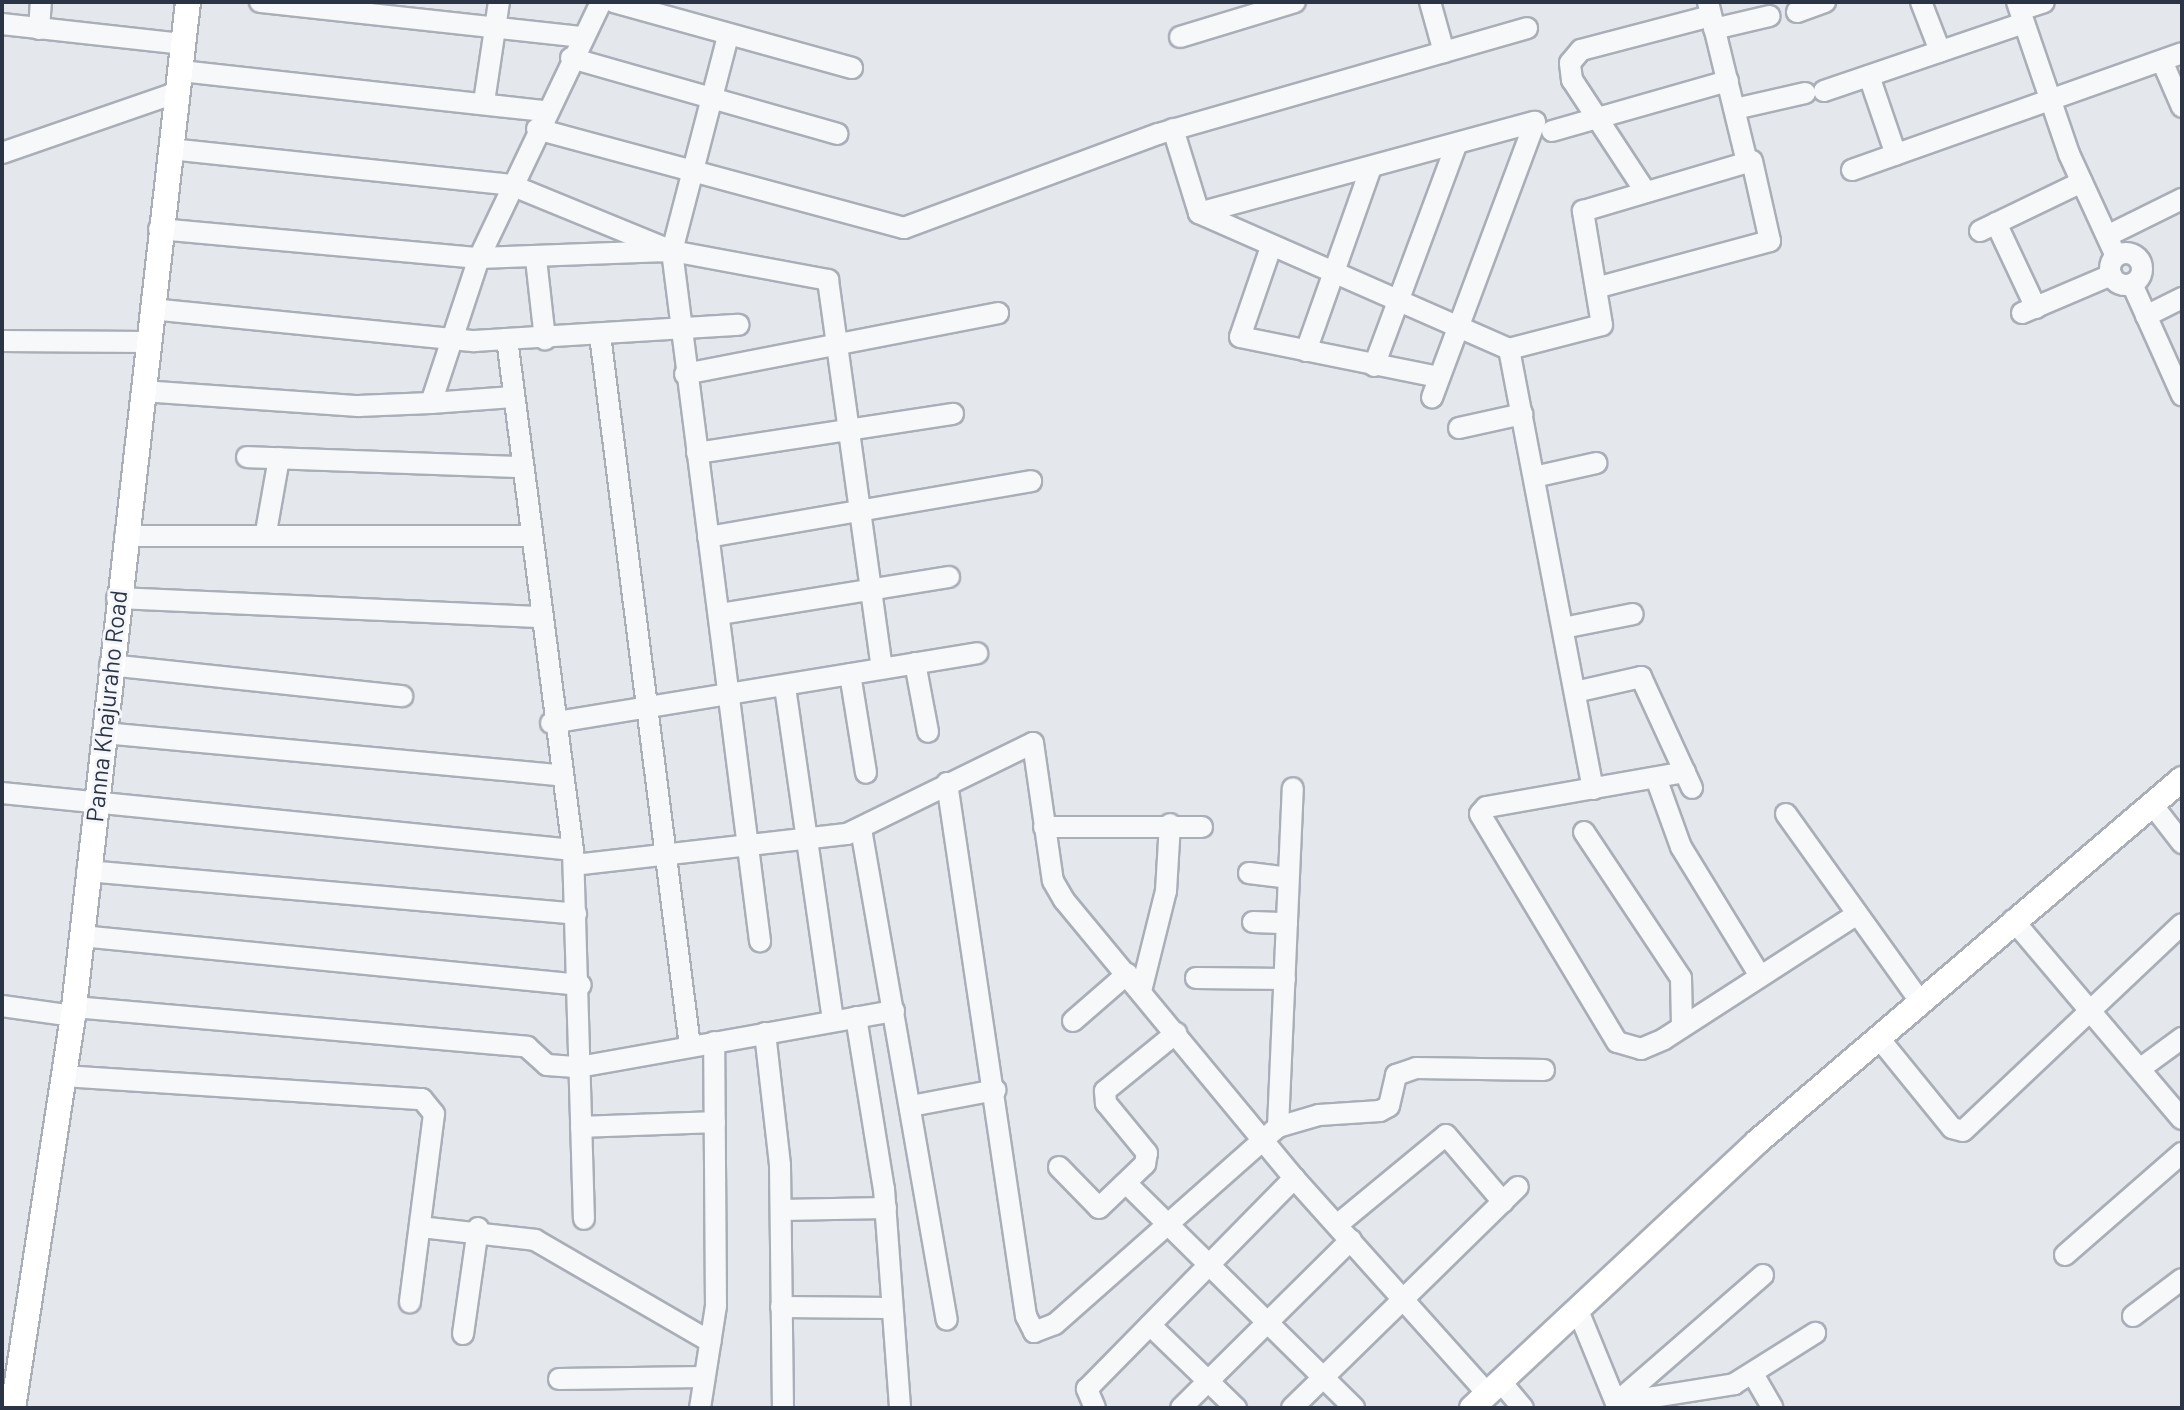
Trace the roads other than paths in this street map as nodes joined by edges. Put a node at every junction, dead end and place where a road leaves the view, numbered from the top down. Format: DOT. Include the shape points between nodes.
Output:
graph roads {
  1 [pos="41,2"];
  2 [pos="188,2"];
  3 [pos="260,2"];
  4 [pos="499,2"];
  5 [pos="601,2"];
  6 [pos="614,2"];
  7 [pos="1295,2"];
  8 [pos="1430,2"];
  9 [pos="1825,2"];
  10 [pos="1921,2"];
  11 [pos="2044,2"];
  12 [pos="2020,11"];
  13 [pos="1797,12"];
  14 [pos="1711,16"];
  15 [pos="1770,16"];
  16 [pos="2,24"];
  17 [pos="495,27"];
  18 [pos="1527,28"];
  19 [pos="39,29"];
  20 [pos="728,36"];
  21 [pos="582,37"];
  22 [pos="1180,37"];
  23 [pos="184,44"];
  24 [pos="1940,51"];
  25 [pos="1444,52"];
  26 [pos="2182,53"];
  27 [pos="571,58"];
  28 [pos="2162,61"];
  29 [pos="852,68"];
  30 [pos="1869,76"];
  31 [pos="1728,81"];
  32 [pos="180,82"];
  33 [pos="709,99"];
  34 [pos="484,102"];
  35 [pos="2049,102"];
  36 [pos="2182,107"];
  37 [pos="1735,109"];
  38 [pos="1598,119"];
  39 [pos="541,120"];
  40 [pos="1173,129"];
  41 [pos="1552,131"];
  42 [pos="837,134"];
  43 [pos="1455,148"];
  44 [pos="170,149"];
  45 [pos="2,153"];
  46 [pos="1896,155"];
  47 [pos="1747,162"];
  48 [pos="1370,170"];
  49 [pos="1852,170"];
  50 [pos="688,174"];
  51 [pos="2082,182"];
  52 [pos="511,185"];
  53 [pos="1645,191"];
  54 [pos="2182,199"];
  55 [pos="1199,213"];
  56 [pos="159,229"];
  57 [pos="2107,236"];
  58 [pos="1271,247"];
  59 [pos="672,251"];
  60 [pos="479,258"];
  61 [pos="536,259"];
  62 [pos="2114,266"];
  63 [pos="1333,276"];
  64 [pos="2132,284"];
  65 [pos="1596,288"];
  66 [pos="2182,298"];
  67 [pos="1399,303"];
  68 [pos="151,309"];
  69 [pos="998,313"];
  70 [pos="2146,316"];
  71 [pos="739,325"];
  72 [pos="1458,325"];
  73 [pos="678,329"];
  74 [pos="600,335"];
  75 [pos="449,337"];
  76 [pos="507,339"];
  77 [pos="545,339"];
  78 [pos="2,341"];
  79 [pos="147,342"];
  80 [pos="834,347"];
  81 [pos="1509,349"];
  82 [pos="1306,351"];
  83 [pos="1374,366"];
  84 [pos="685,374"];
  85 [pos="142,391"];
  86 [pos="2182,395"];
  87 [pos="513,397"];
  88 [pos="431,403"];
  89 [pos="953,414"];
  90 [pos="1522,414"];
  91 [pos="1459,428"];
  92 [pos="848,430"];
  93 [pos="697,453"];
  94 [pos="247,457"];
  95 [pos="279,458"];
  96 [pos="1596,463"];
  97 [pos="521,467"];
  98 [pos="1534,477"];
  99 [pos="1031,481"];
  100 [pos="857,511"];
  101 [pos="266,532"];
  102 [pos="125,536"];
  103 [pos="532,536"];
  104 [pos="708,537"];
  105 [pos="949,577"];
  106 [pos="871,590"];
  107 [pos="117,598"];
  108 [pos="720,614"];
  109 [pos="1633,614"];
  110 [pos="539,617"];
  111 [pos="1563,628"];
  112 [pos="977,653"];
  113 [pos="915,663"];
  114 [pos="110,665"];
  115 [pos="882,668"];
  116 [pos="850,674"];
  117 [pos="785,687"];
  118 [pos="1575,692"];
  119 [pos="402,696"];
  120 [pos="728,697"];
  121 [pos="646,709"];
  122 [pos="551,723"];
  123 [pos="928,732"];
  124 [pos="104,733"];
  125 [pos="866,773"];
  126 [pos="559,775"];
  127 [pos="1656,778"];
  128 [pos="2182,779"];
  129 [pos="947,783"];
  130 [pos="1293,788"];
  131 [pos="1593,789"];
  132 [pos="2,793"];
  133 [pos="2151,803"];
  134 [pos="95,806"];
  135 [pos="1786,814"];
  136 [pos="1170,824"];
  137 [pos="1044,827"];
  138 [pos="1202,827"];
  139 [pos="861,829"];
  140 [pos="1584,832"];
  141 [pos="806,839"];
  142 [pos="2182,843"];
  143 [pos="747,846"];
  144 [pos="666,855"];
  145 [pos="573,857"];
  146 [pos="87,871"];
  147 [pos="1249,873"];
  148 [pos="1288,878"];
  149 [pos="576,914"];
  150 [pos="1857,914"];
  151 [pos="2013,920"];
  152 [pos="1253,922"];
  153 [pos="1287,923"];
  154 [pos="2182,924"];
  155 [pos="81,936"];
  156 [pos="760,941"];
  157 [pos="1127,974"];
  158 [pos="1760,976"];
  159 [pos="1196,978"];
  160 [pos="1285,979"];
  161 [pos="581,985"];
  162 [pos="1141,991"];
  163 [pos="1920,1001"];
  164 [pos="2,1006"];
  165 [pos="2090,1007"];
  166 [pos="894,1011"];
  167 [pos="74,1012"];
  168 [pos="856,1017"];
  169 [pos="833,1021"];
  170 [pos="1073,1021"];
  171 [pos="1682,1027"];
  172 [pos="765,1033"];
  173 [pos="1176,1033"];
  174 [pos="1878,1037"];
  175 [pos="2182,1038"];
  176 [pos="714,1042"];
  177 [pos="690,1046"];
  178 [pos="579,1067"];
  179 [pos="2141,1068"];
  180 [pos="1544,1070"];
  181 [pos="63,1076"];
  182 [pos="996,1090"];
  183 [pos="911,1106"];
  184 [pos="2182,1119"];
  185 [pos="715,1122"];
  186 [pos="581,1127"];
  187 [pos="1272,1135"];
  188 [pos="2182,1153"];
  189 [pos="1059,1167"];
  190 [pos="1294,1178"];
  191 [pos="1127,1184"];
  192 [pos="1518,1187"];
  193 [pos="1503,1202"];
  194 [pos="886,1208"];
  195 [pos="781,1210"];
  196 [pos="584,1219"];
  197 [pos="1166,1226"];
  198 [pos="420,1227"];
  199 [pos="478,1228"];
  200 [pos="1344,1232"];
  201 [pos="2065,1255"];
  202 [pos="1208,1267"];
  203 [pos="1763,1275"];
  204 [pos="2182,1279"];
  205 [pos="1402,1300"];
  206 [pos="410,1302"];
  207 [pos="781,1307"];
  208 [pos="889,1308"];
  209 [pos="1577,1308"];
  210 [pos="2133,1316"];
  211 [pos="947,1320"];
  212 [pos="1265,1324"];
  213 [pos="1150,1325"];
  214 [pos="1815,1333"];
  215 [pos="463,1334"];
  216 [pos="711,1342"];
  217 [pos="1753,1374"];
  218 [pos="704,1377"];
  219 [pos="559,1379"];
  220 [pos="1324,1379"];
  221 [pos="1206,1384"];
  222 [pos="1487,1395"];
  223 [pos="1089,1406"];
  224 [pos="1617,1406"];
  225 [pos="13,1408"];
  226 [pos="700,1408"];
  227 [pos="783,1408"];
  228 [pos="900,1408"];
  229 [pos="1181,1408"];
  230 [pos="1236,1408"];
  231 [pos="1292,1408"];
  232 [pos="1354,1408"];
  233 [pos="1523,1408"];
  234 [pos="1773,1408"];
  1 -- 19 [label="street"];
  2 -- 23 [label="main road, Panna Khajuraho Road"];
  3 -- 17 [label="street"];
  4 -- 17 [label="street"];
  5 -- 21 [label="street"];
  6 -- 20 [label="street"];
  7 -- 22 [label="street"];
  8 -- 25 [label="street"];
  9 -- 13 [label="street"];
  10 -- 24 [label="street"];
  11 -- 12 [label="street"];
  12 -- 24 [label="street"];
  12 -- 35 [label="street"];
  14 -- 15 [label="street"];
  14 -- 31 [label="street"];
  14 -- 38 [label="street" via="1573,56 1572,80"];
  16 -- 19 [label="street"];
  17 -- 21 [label="street"];
  17 -- 34 [label="street"];
  18 -- 25 [label="street"];
  19 -- 23 [label="street"];
  20 -- 29 [label="street"];
  20 -- 33 [label="street"];
  21 -- 27 [label="street"];
  23 -- 32 [label="main road, Panna Khajuraho Road"];
  24 -- 30 [label="street"];
  25 -- 40 [label="street"];
  26 -- 28 [label="street"];
  27 -- 33 [label="street"];
  27 -- 39 [label="street"];
  28 -- 35 [label="street"];
  28 -- 36 [label="street"];
  30 -- 37 [label="street"];
  30 -- 46 [label="street"];
  31 -- 37 [label="street"];
  31 -- 38 [label="street"];
  32 -- 34 [label="street"];
  32 -- 44 [label="main road, Panna Khajuraho Road"];
  32 -- 45 [label="street"];
  33 -- 42 [label="street"];
  33 -- 50 [label="street"];
  34 -- 39 [label="street"];
  35 -- 46 [label="street"];
  35 -- 51 [label="street"];
  37 -- 47 [label="street"];
  38 -- 41 [label="street"];
  38 -- 53 [label="street"];
  39 -- 50 [label="street"];
  39 -- 52 [label="street"];
  40 -- 50 [label="street" via="904,228"];
  40 -- 55 [label="street"];
  43 -- 48 [label="street"];
  43 -- 67 [label="street"];
  43 -- 72 [label="street" via="1535,122"];
  44 -- 52 [label="street"];
  44 -- 56 [label="main road, Panna Khajuraho Road"];
  46 -- 49 [label="street"];
  47 -- 53 [label="street"];
  47 -- 65 [label="street" via="1770,241"];
  48 -- 55 [label="street"];
  48 -- 63 [label="street"];
  50 -- 59 [label="street"];
  51 -- 57 [label="street"];
  51 -- 62 [label="street" via="1988,227 2029,310"];
  52 -- 59 [label="street"];
  52 -- 60 [label="street"];
  53 -- 65 [label="street" via="1583,211"];
  54 -- 57 [label="street"];
  55 -- 58 [label="street"];
  56 -- 60 [label="street"];
  56 -- 68 [label="main road, Panna Khajuraho Road"];
  57 -- 62 [label="street"];
  58 -- 63 [label="street"];
  58 -- 82 [label="street" via="1240,337"];
  59 -- 61 [label="street"];
  59 -- 73 [label="street"];
  59 -- 80 [label="street" via="822,276 831,285"];
  60 -- 61 [label="street"];
  60 -- 75 [label="street"];
  61 -- 77 [label="street"];
  62 -- 64 [label="street"];
  62 -- 64 [label="street" via="2140,261 2142,271"];
  63 -- 67 [label="street"];
  63 -- 82 [label="street"];
  64 -- 70 [label="street"];
  65 -- 81 [label="street" via="1602,325"];
  66 -- 70 [label="street"];
  67 -- 72 [label="street"];
  67 -- 83 [label="street"];
  68 -- 75 [label="street"];
  68 -- 79 [label="main road, Panna Khajuraho Road"];
  69 -- 80 [label="street"];
  70 -- 86 [label="street"];
  71 -- 73 [label="street"];
  72 -- 81 [label="street"];
  72 -- 83 [label="street" via="1435,387"];
  73 -- 74 [label="street"];
  73 -- 84 [label="street"];
  74 -- 77 [label="street"];
  74 -- 121 [label="street"];
  75 -- 76 [label="street"];
  75 -- 88 [label="street"];
  76 -- 77 [label="street"];
  76 -- 87 [label="street"];
  78 -- 79 [label="street"];
  79 -- 85 [label="main road, Panna Khajuraho Road"];
  80 -- 84 [label="street"];
  80 -- 92 [label="street"];
  81 -- 90 [label="street"];
  82 -- 83 [label="street"];
  84 -- 93 [label="street"];
  85 -- 88 [label="street" via="358,406"];
  85 -- 102 [label="main road, Panna Khajuraho Road"];
  87 -- 88 [label="street"];
  87 -- 97 [label="street"];
  89 -- 92 [label="street"];
  90 -- 91 [label="street"];
  90 -- 98 [label="street"];
  92 -- 93 [label="street"];
  92 -- 100 [label="street"];
  93 -- 104 [label="street"];
  94 -- 95 [label="street"];
  95 -- 97 [label="street"];
  95 -- 101 [label="street"];
  96 -- 98 [label="street"];
  97 -- 103 [label="street"];
  98 -- 111 [label="street"];
  99 -- 100 [label="street"];
  100 -- 104 [label="street"];
  100 -- 106 [label="street"];
  101 -- 102 [label="street"];
  101 -- 103 [label="street"];
  102 -- 107 [label="main road, Panna Khajuraho Road"];
  103 -- 110 [label="street"];
  104 -- 108 [label="street"];
  105 -- 106 [label="street"];
  106 -- 108 [label="street"];
  106 -- 115 [label="street"];
  107 -- 110 [label="street"];
  107 -- 114 [label="main road, Panna Khajuraho Road"];
  108 -- 120 [label="street"];
  109 -- 111 [label="street"];
  110 -- 122 [label="street"];
  111 -- 118 [label="street"];
  112 -- 113 [label="street"];
  113 -- 115 [label="street"];
  113 -- 123 [label="street"];
  114 -- 119 [label="street"];
  114 -- 124 [label="main road, Panna Khajuraho Road"];
  115 -- 116 [label="street"];
  116 -- 117 [label="street"];
  116 -- 125 [label="street"];
  117 -- 120 [label="street"];
  117 -- 141 [label="street"];
  118 -- 127 [label="street" via="1641,677 1689,780"];
  118 -- 131 [label="street"];
  120 -- 121 [label="street"];
  120 -- 143 [label="street"];
  121 -- 122 [label="street"];
  121 -- 144 [label="street"];
  122 -- 126 [label="street"];
  124 -- 126 [label="street"];
  124 -- 134 [label="main road, Panna Khajuraho Road"];
  126 -- 145 [label="street"];
  127 -- 131 [label="street"];
  127 -- 158 [label="street" via="1681,847"];
  128 -- 133 [label="main road"];
  129 -- 137 [label="street" via="1033,743"];
  129 -- 139 [label="street"];
  129 -- 182 [label="street"];
  130 -- 148 [label="street"];
  131 -- 171 [label="street" via="1486,807 1481,819 1617,1042 1641,1049"];
  132 -- 134 [label="street"];
  133 -- 142 [label="street"];
  133 -- 151 [label="main road"];
  134 -- 145 [label="street"];
  134 -- 146 [label="main road, Panna Khajuraho Road"];
  135 -- 150 [label="street"];
  136 -- 137 [label="street"];
  136 -- 138 [label="street"];
  136 -- 162 [label="street" via="1166,891"];
  137 -- 157 [label="street" via="1064,900"];
  139 -- 141 [label="street"];
  139 -- 166 [label="street"];
  140 -- 171 [label="street" via="1681,978"];
  141 -- 143 [label="street"];
  141 -- 169 [label="street"];
  143 -- 144 [label="street"];
  143 -- 156 [label="street"];
  144 -- 145 [label="street"];
  144 -- 177 [label="street"];
  145 -- 149 [label="street"];
  146 -- 149 [label="street"];
  146 -- 155 [label="main road, Panna Khajuraho Road"];
  147 -- 148 [label="street"];
  148 -- 153 [label="street"];
  149 -- 161 [label="street"];
  150 -- 158 [label="street"];
  150 -- 163 [label="street"];
  151 -- 163 [label="main road"];
  151 -- 165 [label="street"];
  152 -- 153 [label="street"];
  153 -- 160 [label="street"];
  154 -- 165 [label="street"];
  155 -- 161 [label="street"];
  155 -- 167 [label="main road, Panna Khajuraho Road"];
  157 -- 162 [label="street"];
  157 -- 170 [label="street"];
  158 -- 171 [label="street"];
  159 -- 160 [label="street"];
  160 -- 187 [label="street"];
  161 -- 178 [label="street"];
  162 -- 173 [label="street"];
  163 -- 174 [label="main road"];
  164 -- 167 [label="street"];
  165 -- 174 [label="street" via="1963,1131 1952,1128"];
  165 -- 179 [label="street"];
  166 -- 168 [label="street"];
  166 -- 183 [label="street"];
  167 -- 178 [label="street" via="527,1047 547,1065"];
  167 -- 181 [label="main road, Panna Khajuraho Road"];
  168 -- 169 [label="street"];
  168 -- 194 [label="street"];
  169 -- 172 [label="street"];
  172 -- 176 [label="street"];
  172 -- 195 [label="street"];
  173 -- 187 [label="street"];
  173 -- 191 [label="street" via="1105,1091 1106,1103 1147,1153"];
  174 -- 209 [label="main road"];
  175 -- 179 [label="street"];
  176 -- 177 [label="street"];
  176 -- 185 [label="street"];
  177 -- 178 [label="street"];
  178 -- 186 [label="street"];
  179 -- 184 [label="street"];
  180 -- 187 [label="street" via="1416,1068 1396,1075 1389,1106 1380,1111 1319,1115"];
  181 -- 198 [label="street" via="422,1099 434,1114"];
  181 -- 225 [label="main road, Panna Khajuraho Road"];
  182 -- 183 [label="street"];
  182 -- 197 [label="street" via="1031,1330 1055,1324"];
  183 -- 211 [label="street"];
  185 -- 186 [label="street"];
  185 -- 216 [label="street"];
  186 -- 196 [label="street"];
  187 -- 190 [label="street"];
  187 -- 197 [label="street"];
  188 -- 201 [label="street"];
  189 -- 191 [label="street" via="1099,1208"];
  190 -- 200 [label="street"];
  190 -- 202 [label="street"];
  191 -- 197 [label="street"];
  192 -- 193 [label="street"];
  193 -- 200 [label="street" via="1446,1135"];
  193 -- 205 [label="street"];
  194 -- 195 [label="street"];
  194 -- 208 [label="street"];
  195 -- 207 [label="street"];
  197 -- 202 [label="street"];
  198 -- 199 [label="street"];
  198 -- 206 [label="street"];
  199 -- 215 [label="street"];
  199 -- 216 [label="street" via="535,1240"];
  200 -- 205 [label="street"];
  200 -- 212 [label="street"];
  202 -- 212 [label="street"];
  202 -- 213 [label="street"];
  203 -- 224 [label="street"];
  204 -- 210 [label="street"];
  205 -- 220 [label="street"];
  205 -- 222 [label="street"];
  207 -- 208 [label="street"];
  207 -- 227 [label="street"];
  208 -- 228 [label="street"];
  209 -- 222 [label="main road"];
  209 -- 224 [label="street"];
  212 -- 220 [label="street"];
  212 -- 221 [label="street"];
  213 -- 221 [label="street"];
  213 -- 223 [label="street" via="1087,1389"];
  214 -- 217 [label="street"];
  216 -- 218 [label="street"];
  217 -- 224 [label="street" via="1689,1397"];
  217 -- 234 [label="street"];
  218 -- 219 [label="street"];
  218 -- 226 [label="street"];
  220 -- 231 [label="street"];
  220 -- 232 [label="street"];
  221 -- 229 [label="street"];
  221 -- 230 [label="street"];
  222 -- 233 [label="street"];
}
